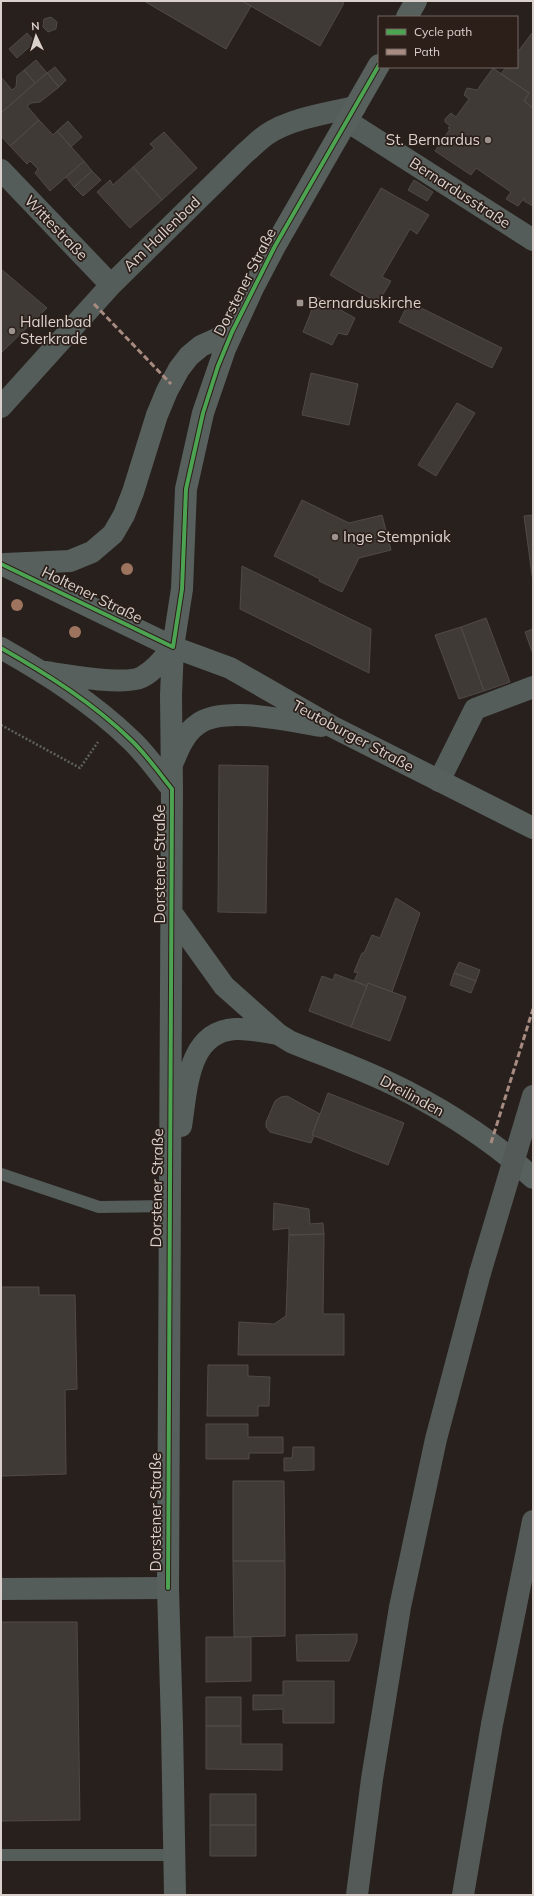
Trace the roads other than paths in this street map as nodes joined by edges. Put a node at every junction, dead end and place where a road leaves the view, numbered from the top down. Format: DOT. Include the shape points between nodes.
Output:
graph roads {
  1 [pos="416,1"];
  2 [pos="408,16"];
  3 [pos="378,67"];
  4 [pos="351,114"];
  5 [pos="1,170"];
  6 [pos="533,240"];
  7 [pos="111,285"];
  8 [pos="232,332"];
  9 [pos="1,407"];
  10 [pos="2,564"];
  11 [pos="172,647"];
  12 [pos="1,648"];
  13 [pos="44,672"];
  14 [pos="533,687"];
  15 [pos="333,728"];
  16 [pos="172,764"];
  17 [pos="439,781"];
  18 [pos="172,789"];
  19 [pos="533,828"];
  20 [pos="171,912"];
  21 [pos="278,1034"];
  22 [pos="533,1096"];
  23 [pos="1,1174"];
  24 [pos="533,1178"];
  25 [pos="169,1206"];
  26 [pos="533,1521"];
  27 [pos="168,1588"];
  28 [pos="1,1589"];
  29 [pos="364,1841"];
  30 [pos="1,1855"];
  31 [pos="174,1855"];
  32 [pos="175,1895"];
  33 [pos="357,1895"];
  34 [pos="371,1895"];
  35 [pos="463,1895"];
  1 -- 2 [label="main road"];
  3 -- 4 [label="main road, Dorstener Straße"];
  4 -- 6 [label="street, Bernardusstraße"];
  4 -- 7 [label="street, Am Hallenbad" via="315,116 266,135"];
  4 -- 8 [label="main road, Dorstener Straße" via="275,246"];
  5 -- 7 [label="street, Wittestraße"];
  7 -- 9 [label="street, Am Hallenbad"];
  8 -- 10 [label="main road" via="201,346 179,369 160,409 133,492 113,534 92,552 70,561"];
  8 -- 11 [label="main road, Dorstener Straße" via="203,413 186,489 182,589"];
  10 -- 11 [label="main road, Holtener Straße"];
  11 -- 13 [label="main road" via="158,666 140,678 124,681"];
  11 -- 15 [label="main road, Teutoburger Straße" via="230,668"];
  11 -- 16 [label="main road, Dorstener Straße"];
  12 -- 13 [label="main road"];
  13 -- 18 [label="main road" via="132,741"];
  14 -- 17 [label="street" via="475,709"];
  15 -- 16 [label="main road" via="252,715 214,717 199,723 184,738"];
  15 -- 17 [label="main road, Teutoburger Straße"];
  16 -- 18 [label="main road, Dorstener Straße"];
  17 -- 19 [label="main road, Teutoburger Straße"];
  18 -- 20 [label="main road, Dorstener Straße"];
  20 -- 21 [label="main road, Dreilinden" via="224,986"];
  20 -- 25 [label="main road, Dorstener Straße"];
  21 -- 24 [label="main road, Dreilinden" via="291,1042 408,1092 491,1144"];
  21 -- 25 [label="main road, Dreilinden" via="234,1029 210,1039 198,1052 190,1071"];
  22 -- 29 [label="highway, bridge" via="480,1273 436,1439 400,1607"];
  23 -- 25 [label="lane" via="99,1207"];
  25 -- 27 [label="main road, Dorstener Straße"];
  26 -- 35 [label="highway" via="493,1717"];
  27 -- 28 [label="street"];
  27 -- 31 [label="main road, Dorstener Straße"];
  29 -- 33 [label="highway"];
  29 -- 34 [label="highway"];
  30 -- 31 [label="lane"];
  31 -- 32 [label="main road, Dorstener Straße"];
}
